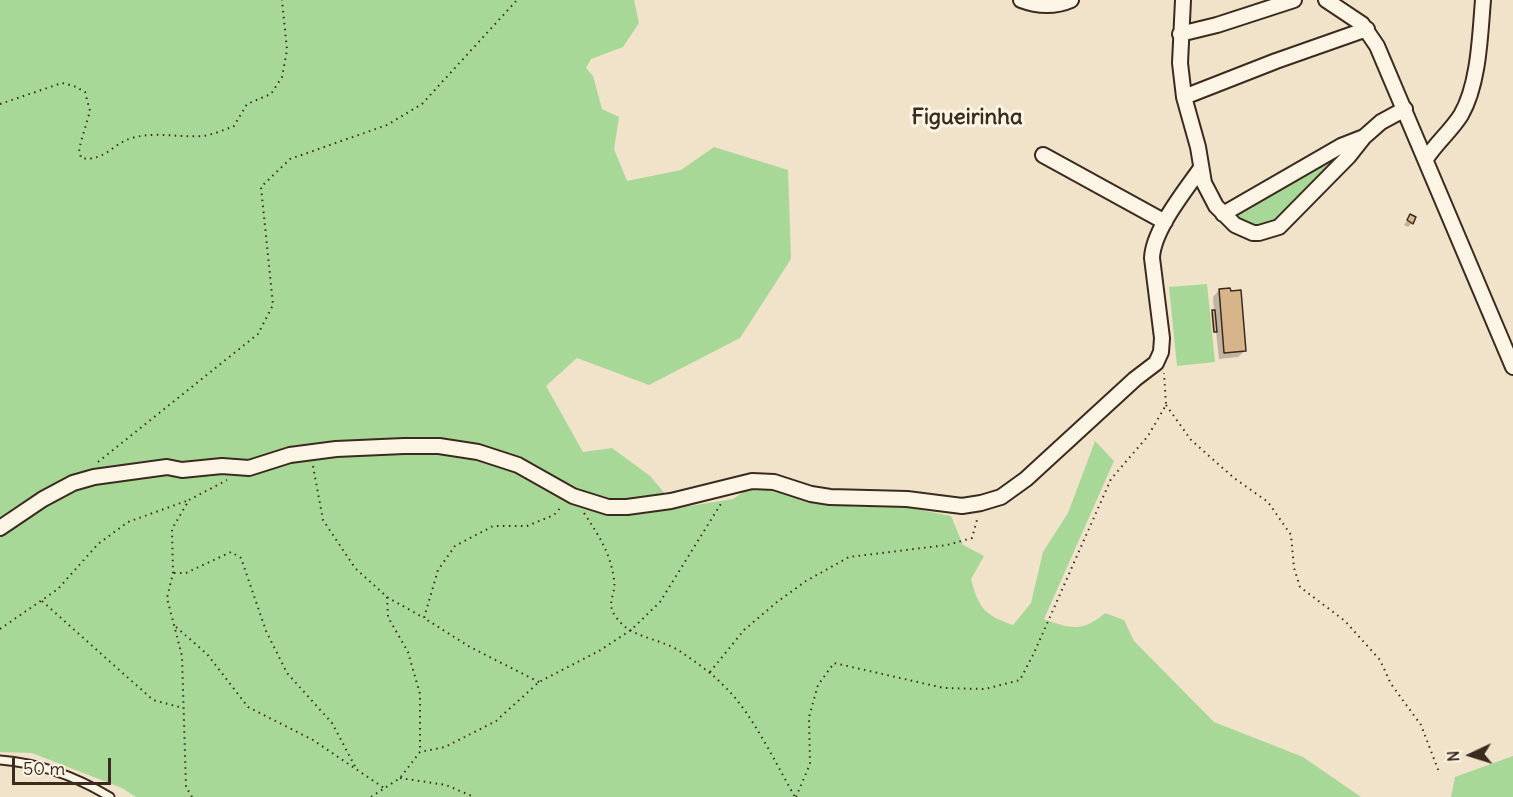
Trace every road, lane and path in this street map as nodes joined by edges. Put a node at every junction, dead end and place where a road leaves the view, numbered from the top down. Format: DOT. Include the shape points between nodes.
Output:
graph roads {
  1 [pos="282,0"];
  2 [pos="517,0"];
  3 [pos="1021,0"];
  4 [pos="1071,0"];
  5 [pos="1183,0"];
  6 [pos="1294,0"];
  7 [pos="1326,0"];
  8 [pos="1483,0"];
  9 [pos="1367,29"];
  10 [pos="1180,34"];
  11 [pos="1184,97"];
  12 [pos="0,104"];
  13 [pos="1405,109"];
  14 [pos="1364,137"];
  15 [pos="1042,155"];
  16 [pos="1426,159"];
  17 [pos="1201,168"];
  18 [pos="1223,214"];
  19 [pos="1165,222"];
  20 [pos="1159,358"];
  21 [pos="1513,367"];
  22 [pos="1166,405"];
  23 [pos="311,452"];
  24 [pos="91,468"];
  25 [pos="229,479"];
  26 [pos="733,485"];
  27 [pos="578,498"];
  28 [pos="189,500"];
  29 [pos="981,503"];
  30 [pos="0,528"];
  31 [pos="173,573"];
  32 [pos="387,597"];
  33 [pos="41,601"];
  34 [pos="424,618"];
  35 [pos="174,626"];
  36 [pos="0,629"];
  37 [pos="631,630"];
  38 [pos="710,672"];
  39 [pos="539,682"];
  40 [pos="183,708"];
  41 [pos="420,752"];
  42 [pos="0,760"];
  43 [pos="357,770"];
  44 [pos="1439,772"];
  45 [pos="400,778"];
  46 [pos="384,788"];
  47 [pos="110,797"];
  48 [pos="192,797"];
  49 [pos="371,797"];
  50 [pos="474,797"];
  51 [pos="795,797"];
  1 -- 12 [label="path" via="287,50 282,77 271,94 247,104 234,126 204,136 161,133 130,139 91,159 81,158 79,149 90,111 85,92 62,83"];
  2 -- 24 [label="path" via="422,104 387,125 290,159 261,187 273,305 258,334"];
  3 -- 4 [label="street" via="1052,5"];
  5 -- 10 [label="street"];
  6 -- 10 [label="street"];
  7 -- 9 [label="street"];
  8 -- 16 [label="street" via="1478,50 1466,105"];
  9 -- 11 [label="street"];
  9 -- 13 [label="street"];
  10 -- 11 [label="street"];
  11 -- 17 [label="street"];
  13 -- 14 [label="street"];
  13 -- 16 [label="street"];
  14 -- 18 [label="street" via="1341,146"];
  14 -- 18 [label="street" via="1284,224 1274,230 1253,233 1234,225"];
  15 -- 19 [label="street"];
  16 -- 21 [label="street"];
  17 -- 18 [label="street" via="1209,195"];
  17 -- 19 [label="street"];
  19 -- 20 [label="street" via="1152,251 1162,338"];
  20 -- 22 [label="path"];
  20 -- 29 [label="street" via="1026,479 1000,497"];
  22 -- 44 [label="path" via="1191,440 1268,502 1291,535 1300,586 1345,621 1380,660 1390,684 1421,725"];
  22 -- 51 [label="path" via="1148,436 1111,479 1020,680 985,689 944,688 834,663 818,685 809,717 810,764"];
  23 -- 27 [label="street" via="439,446 478,452 518,465"];
  23 -- 30 [label="street" via="249,468 167,467 94,477 43,498"];
  23 -- 32 [label="path" via="323,520 355,568"];
  25 -- 28 [label="path"];
  26 -- 27 [label="street" via="638,506 608,507"];
  26 -- 29 [label="street" via="763,481 830,497 907,499 962,506"];
  26 -- 37 [label="path" via="660,602"];
  27 -- 34 [label="path" via="554,515 527,526 492,526 455,546 438,570"];
  27 -- 37 [label="path" via="602,538 615,581 610,602 614,613"];
  28 -- 31 [label="path" via="172,529"];
  28 -- 33 [label="path" via="128,522 98,544 58,589"];
  29 -- 38 [label="path" via="972,538 947,545 849,557 807,581 744,630"];
  31 -- 35 [label="path" via="167,598"];
  31 -- 43 [label="path" via="186,573 231,552 241,558 266,631 287,673 332,723"];
  32 -- 34 [label="path"];
  32 -- 41 [label="path" via="388,617 408,652 420,693"];
  33 -- 36 [label="path"];
  33 -- 40 [label="path" via="153,700"];
  34 -- 39 [label="path"];
  35 -- 40 [label="path" via="182,656"];
  35 -- 43 [label="path" via="207,654 248,707 313,740"];
  37 -- 38 [label="path" via="676,649"];
  37 -- 39 [label="path"];
  38 -- 51 [label="path" via="756,729"];
  39 -- 41 [label="path" via="496,721 445,747"];
  40 -- 48 [label="path" via="186,787"];
  41 -- 45 [label="path"];
  42 -- 47 [label="lane" via="25,762 90,785"];
  43 -- 46 [label="path"];
  45 -- 46 [label="path"];
  45 -- 50 [label="path" via="446,785"];
  46 -- 49 [label="path"];
}
